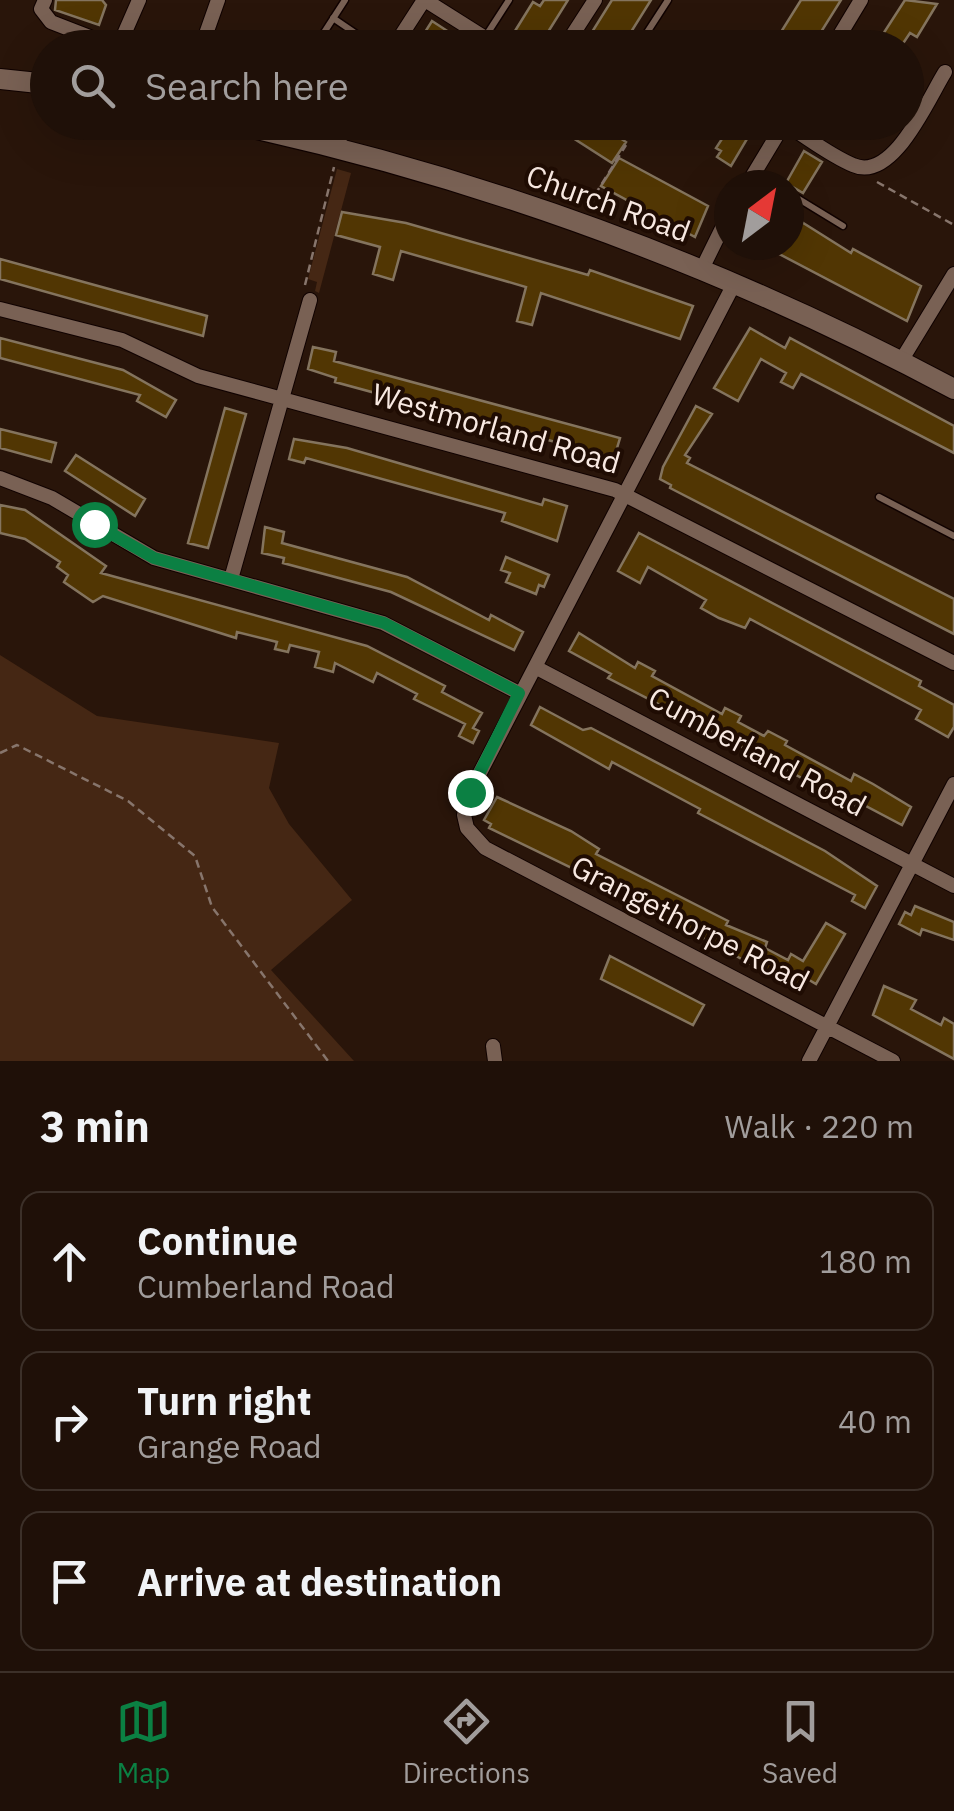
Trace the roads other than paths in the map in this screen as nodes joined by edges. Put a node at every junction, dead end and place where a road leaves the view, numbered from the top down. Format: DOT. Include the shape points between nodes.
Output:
graph roads {
  1 [pos="45,0"];
  2 [pos="139,0"];
  3 [pos="218,0"];
  4 [pos="345,0"];
  5 [pos="424,0"];
  6 [pos="508,0"];
  7 [pos="595,0"];
  8 [pos="668,0"];
  9 [pos="861,0"];
  10 [pos="333,18"];
  11 [pos="72,30"];
  12 [pos="126,30"];
  13 [pos="207,30"];
  14 [pos="325,30"];
  15 [pos="351,30"];
  16 [pos="404,30"];
  17 [pos="465,30"];
  18 [pos="489,30"];
  19 [pos="576,30"];
  20 [pos="649,30"];
  21 [pos="843,30"];
  22 [pos="945,72"];
  23 [pos="0,79"];
  24 [pos="30,82"];
  25 [pos="924,104"];
  26 [pos="297,140"];
  27 [pos="340,140"];
  28 [pos="775,140"];
  29 [pos="812,140"];
  30 [pos="901,140"];
  31 [pos="338,150"];
  32 [pos="756,170"];
  33 [pos="804,202"];
  34 [pos="843,226"];
  35 [pos="714,245"];
  36 [pos="701,271"];
  37 [pos="954,274"];
  38 [pos="734,284"];
  39 [pos="310,300"];
  40 [pos="0,309"];
  41 [pos="901,361"];
  42 [pos="954,389"];
  43 [pos="284,399"];
  44 [pos="0,478"];
  45 [pos="626,494"];
  46 [pos="879,497"];
  47 [pos="954,536"];
  48 [pos="231,579"];
  49 [pos="954,663"];
  50 [pos="535,667"];
  51 [pos="519,693"];
  52 [pos="954,784"];
  53 [pos="912,864"];
  54 [pos="954,886"];
  55 [pos="827,1026"];
  56 [pos="809,1061"];
  57 [pos="893,1061"];
  1 -- 11 [label="street" via="41,9 51,22"];
  2 -- 12 [label="street"];
  3 -- 13 [label="street"];
  4 -- 10 [label="lane"];
  5 -- 16 [label="street"];
  5 -- 17 [label="street"];
  6 -- 18 [label="lane"];
  7 -- 19 [label="street"];
  8 -- 20 [label="lane"];
  9 -- 21 [label="street"];
  10 -- 14 [label="lane"];
  10 -- 15 [label="lane"];
  22 -- 25 [label="street"];
  23 -- 24 [label="main road"];
  26 -- 31 [label="main road, Church Road"];
  27 -- 31 [label="street"];
  28 -- 32 [label="street"];
  29 -- 30 [label="street" via="855,167 878,167"];
  31 -- 36 [label="main road, Church Road" via="490,193"];
  33 -- 34 [label="lane"];
  35 -- 36 [label="street"];
  36 -- 38 [label="main road, Church Road"];
  37 -- 41 [label="street"];
  38 -- 41 [label="main road, Church Road"];
  38 -- 45 [label="street"];
  39 -- 43 [label="street"];
  40 -- 43 [label="street, Westmorland Road" via="122,340 198,376"];
  41 -- 42 [label="main road, Church Road"];
  43 -- 45 [label="street, Westmorland Road"];
  43 -- 48 [label="street"];
  44 -- 48 [label="street" via="52,498 154,558"];
  45 -- 49 [label="street, Westmorland Road"];
  45 -- 50 [label="street"];
  46 -- 47 [label="lane"];
  48 -- 51 [label="street" via="384,623"];
  50 -- 51 [label="street"];
  50 -- 53 [label="street, Cumberland Road"];
  51 -- 55 [label="street, Grangethorpe Road" via="464,815 484,848"];
  52 -- 53 [label="street"];
  53 -- 54 [label="street, Cumberland Road"];
  53 -- 55 [label="street"];
  55 -- 56 [label="street"];
  55 -- 57 [label="street, Grangethorpe Road"];
}
